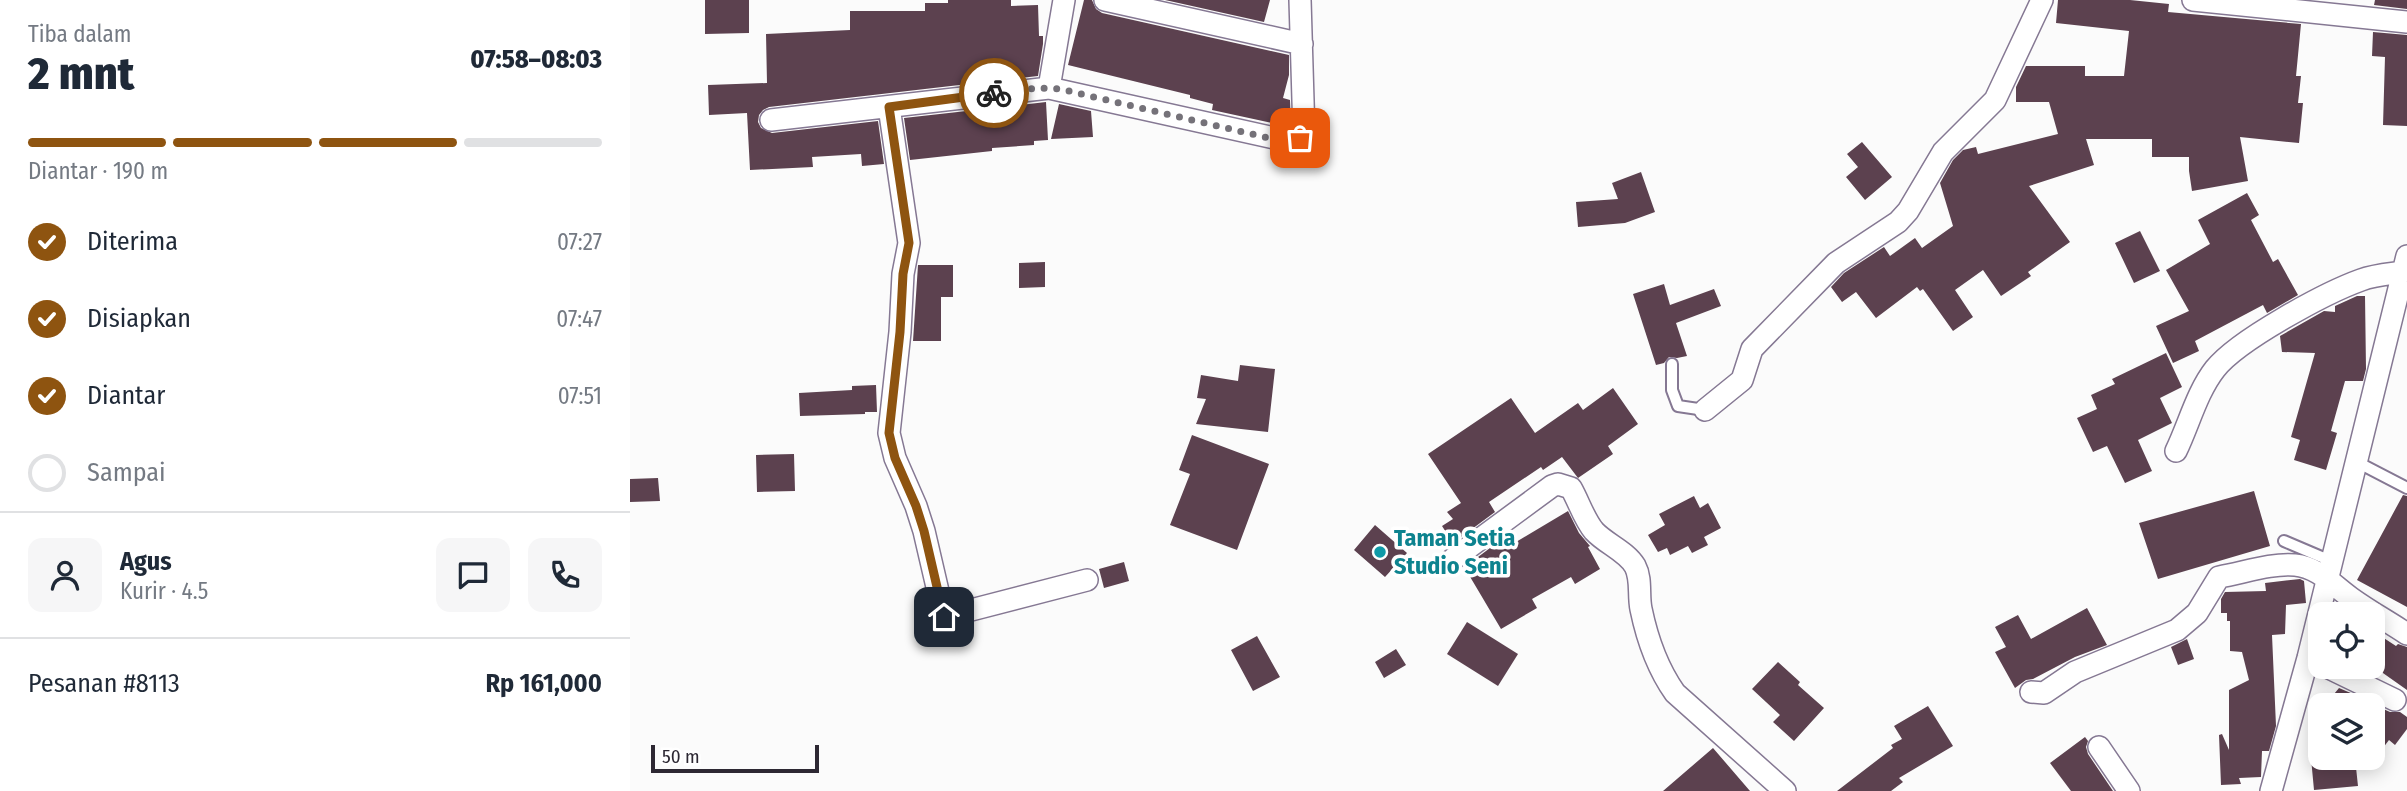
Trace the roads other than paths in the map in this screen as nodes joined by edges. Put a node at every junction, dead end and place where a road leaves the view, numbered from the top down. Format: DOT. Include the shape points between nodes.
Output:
graph roads {
  1 [pos="1064,0"];
  2 [pos="1105,0"];
  3 [pos="1300,0"];
  4 [pos="2042,0"];
  5 [pos="2193,0"];
  6 [pos="2224,2"];
  7 [pos="2407,22"];
  8 [pos="1302,44"];
  9 [pos="1049,88"];
  10 [pos="889,107"];
  11 [pos="771,120"];
  12 [pos="2405,264"];
  13 [pos="1672,365"];
  14 [pos="1705,410"];
  15 [pos="2176,451"];
  16 [pos="2355,461"];
  17 [pos="2407,488"];
  18 [pos="2284,541"];
  19 [pos="1453,559"];
  20 [pos="2329,570"];
  21 [pos="1087,580"];
  22 [pos="2326,602"];
  23 [pos="2407,634"];
  24 [pos="2313,679"];
  25 [pos="2352,679"];
  26 [pos="2031,692"];
  27 [pos="2396,700"];
  28 [pos="2099,747"];
  29 [pos="1785,791"];
  30 [pos="2129,791"];
  31 [pos="2272,791"];
  1 -- 9 [label="street"];
  2 -- 8 [label="street"];
  3 -- 8 [label="street"];
  4 -- 14 [label="street" via="1995,100 1943,152 1908,211 1831,268 1752,349 1742,380"];
  5 -- 6 [label="street"];
  6 -- 7 [label="street"];
  8 -- 9 [label="street" via="1304,134 1292,142"];
  9 -- 10 [label="street"];
  10 -- 11 [label="street"];
  10 -- 21 [label="street" via="909,243 889,433 924,531 944,617"];
  12 -- 15 [label="street" via="2341,288 2224,359 2205,385"];
  12 -- 16 [label="street"];
  13 -- 14 [label="lane" via="1672,390 1678,406"];
  16 -- 17 [label="lane"];
  16 -- 20 [label="street"];
  18 -- 20 [label="lane"];
  19 -- 29 [label="street" via="1552,486 1571,488 1592,529 1635,567 1640,607 1654,651 1675,693"];
  20 -- 22 [label="street"];
  20 -- 23 [label="street" via="2350,597"];
  20 -- 26 [label="street" via="2276,566 2219,577 2197,613 2177,630 2076,672 2044,693"];
  24 -- 31 [label="street"];
  25 -- 27 [label="street"];
  28 -- 30 [label="street"];
}
